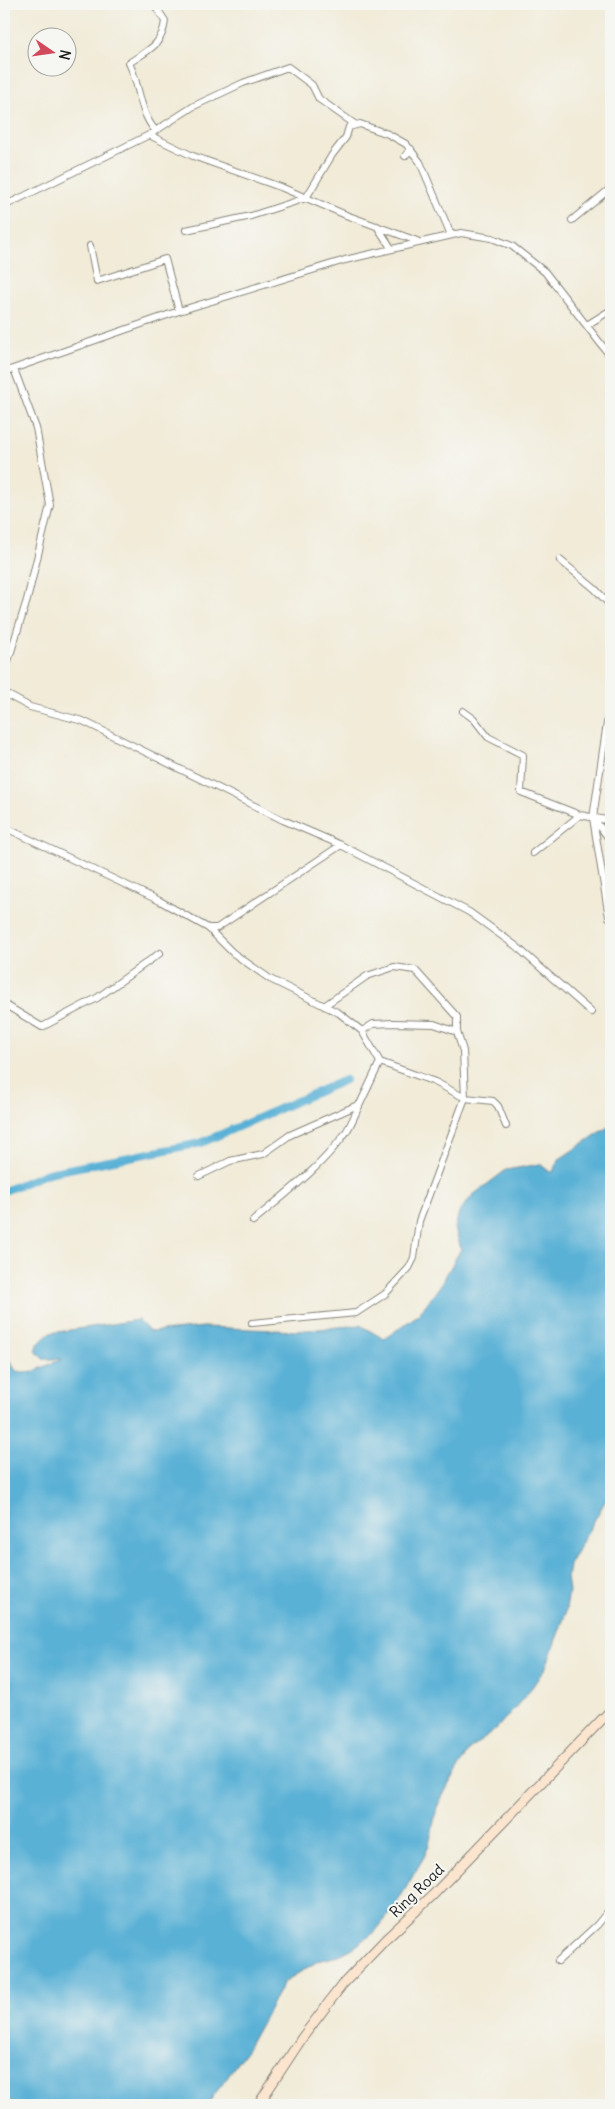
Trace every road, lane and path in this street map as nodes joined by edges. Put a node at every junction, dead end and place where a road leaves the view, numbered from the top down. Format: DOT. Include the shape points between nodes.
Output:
graph roads {
  1 [pos="154,4"];
  2 [pos="356,125"];
  3 [pos="155,130"];
  4 [pos="149,134"];
  5 [pos="411,149"];
  6 [pos="405,156"];
  7 [pos="611,188"];
  8 [pos="306,198"];
  9 [pos="4,206"];
  10 [pos="572,220"];
  11 [pos="377,226"];
  12 [pos="186,230"];
  13 [pos="451,235"];
  14 [pos="418,241"];
  15 [pos="90,246"];
  16 [pos="391,248"];
  17 [pos="611,310"];
  18 [pos="178,311"];
  19 [pos="587,325"];
  20 [pos="611,356"];
  21 [pos="14,369"];
  22 [pos="4,372"];
  23 [pos="560,560"];
  24 [pos="611,606"];
  25 [pos="4,674"];
  26 [pos="4,693"];
  27 [pos="611,696"];
  28 [pos="463,711"];
  29 [pos="580,815"];
  30 [pos="593,818"];
  31 [pos="611,821"];
  32 [pos="4,827"];
  33 [pos="611,841"];
  34 [pos="341,845"];
  35 [pos="533,853"];
  36 [pos="609,917"];
  37 [pos="208,928"];
  38 [pos="160,953"];
  39 [pos="4,1004"];
  40 [pos="324,1006"];
  41 [pos="591,1012"];
  42 [pos="362,1031"];
  43 [pos="458,1032"];
  44 [pos="380,1062"];
  45 [pos="465,1098"];
  46 [pos="360,1104"];
  47 [pos="506,1126"];
  48 [pos="199,1176"];
  49 [pos="253,1220"];
  50 [pos="252,1323"];
  51 [pos="611,1710"];
  52 [pos="611,1908"];
  53 [pos="558,1961"];
  54 [pos="258,2105"];
  1 -- 3 [label="street" via="165,22 164,33 156,46 129,63 146,120"];
  2 -- 3 [label="street" via="319,99 312,85 288,67 194,106"];
  2 -- 5 [label="street" via="388,134"];
  2 -- 8 [label="street" via="349,127 346,137"];
  3 -- 4 [label="street"];
  4 -- 8 [label="street" via="193,156"];
  4 -- 9 [label="street"];
  5 -- 6 [label="street"];
  5 -- 13 [label="street" via="420,162"];
  7 -- 10 [label="street"];
  8 -- 11 [label="street"];
  8 -- 12 [label="street" via="251,216"];
  11 -- 14 [label="street"];
  11 -- 16 [label="street"];
  13 -- 14 [label="street"];
  13 -- 19 [label="street" via="483,236 512,246 545,272"];
  14 -- 16 [label="street"];
  15 -- 18 [label="street" via="97,281 165,259"];
  16 -- 18 [label="street"];
  17 -- 19 [label="street"];
  18 -- 21 [label="street"];
  19 -- 20 [label="street"];
  21 -- 22 [label="street"];
  21 -- 25 [label="street" via="36,428 50,505 27,600"];
  23 -- 24 [label="street"];
  26 -- 34 [label="street" via="30,706 83,722"];
  27 -- 30 [label="street"];
  28 -- 29 [label="street" via="488,737 523,755 522,792"];
  29 -- 30 [label="street"];
  29 -- 35 [label="street"];
  30 -- 31 [label="street"];
  30 -- 33 [label="street"];
  30 -- 36 [label="street"];
  32 -- 37 [label="street" via="160,901"];
  34 -- 37 [label="street" via="218,928"];
  34 -- 41 [label="street" via="470,912 516,946"];
  37 -- 40 [label="street" via="233,953 270,979"];
  38 -- 39 [label="street" via="97,998 42,1027"];
  40 -- 42 [label="street"];
  40 -- 43 [label="street" via="367,976 394,967 416,970 457,1016"];
  42 -- 43 [label="street" via="373,1024 393,1023 434,1024"];
  42 -- 44 [label="street"];
  43 -- 45 [label="street" via="463,1051"];
  44 -- 45 [label="street" via="435,1082"];
  44 -- 46 [label="street"];
  45 -- 47 [label="street" via="493,1101"];
  45 -- 50 [label="street" via="419,1221 414,1258 385,1294 356,1312"];
  46 -- 48 [label="street" via="290,1135 263,1154 230,1161"];
  46 -- 49 [label="street" via="346,1134 328,1155"];
  51 -- 54 [label="main road, Ring Road" via="342,1985"];
  52 -- 53 [label="street"];
}
